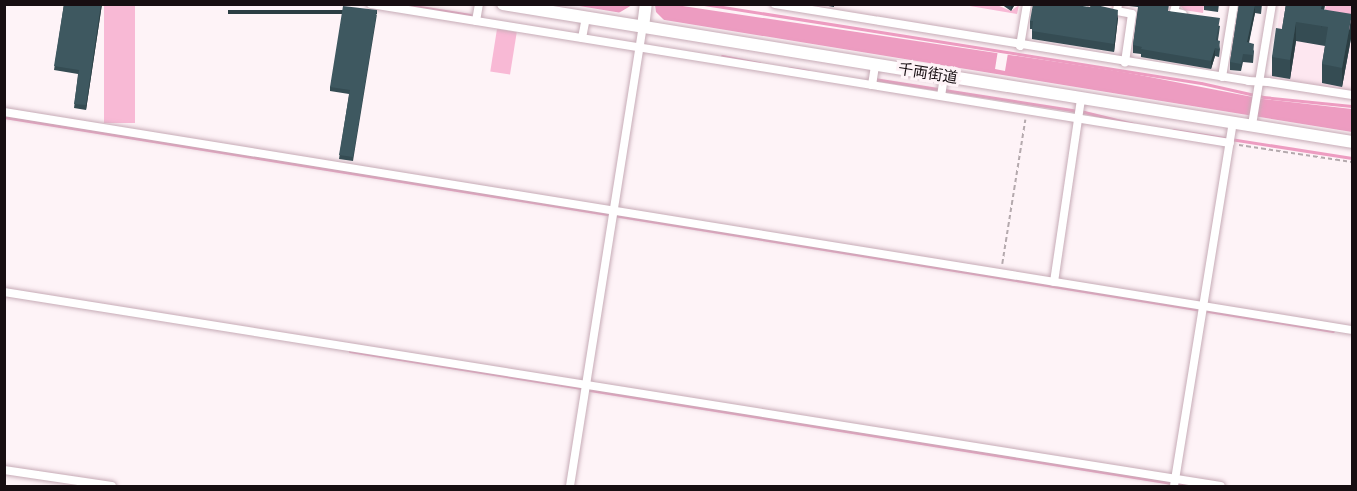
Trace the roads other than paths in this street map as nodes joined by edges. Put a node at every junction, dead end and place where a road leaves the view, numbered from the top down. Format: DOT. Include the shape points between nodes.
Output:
graph roads {
  1 [pos="371,4"];
  2 [pos="479,4"];
  3 [pos="503,4"];
  4 [pos="646,4"];
  5 [pos="775,4"];
  6 [pos="836,4"];
  7 [pos="1027,4"];
  8 [pos="1077,4"];
  9 [pos="1084,4"];
  10 [pos="1118,4"];
  11 [pos="1176,4"];
  12 [pos="1234,4"];
  13 [pos="1272,4"];
  14 [pos="417,8"];
  15 [pos="835,15"];
  16 [pos="1197,16"];
  17 [pos="586,17"];
  18 [pos="1220,20"];
  19 [pos="476,21"];
  20 [pos="1231,21"];
  21 [pos="643,22"];
  22 [pos="582,38"];
  23 [pos="1020,46"];
  24 [pos="639,47"];
  25 [pos="802,52"];
  26 [pos="1125,62"];
  27 [pos="799,69"];
  28 [pos="873,77"];
  29 [pos="1222,77"];
  30 [pos="1260,81"];
  31 [pos="942,88"];
  32 [pos="1353,95"];
  33 [pos="1080,110"];
  34 [pos="4,112"];
  35 [pos="1252,121"];
  36 [pos="1231,135"];
  37 [pos="1353,142"];
  38 [pos="613,215"];
  39 [pos="1053,282"];
  40 [pos="4,292"];
  41 [pos="1202,309"];
  42 [pos="1353,330"];
  43 [pos="586,385"];
  44 [pos="4,470"];
  45 [pos="1174,484"];
  46 [pos="112,486"];
  47 [pos="570,486"];
  48 [pos="1221,486"];
  1 -- 14 [label="street"];
  2 -- 19 [label="street"];
  3 -- 17 [label="street, 千両街道"];
  4 -- 21 [label="street"];
  5 -- 15 [label="street"];
  6 -- 15 [label="street"];
  7 -- 23 [label="street"];
  8 -- 9 [label="street"];
  10 -- 26 [label="street" via="1117,11 1132,14"];
  11 -- 16 [label="street" via="1174,12"];
  12 -- 20 [label="street"];
  13 -- 30 [label="street"];
  14 -- 19 [label="street"];
  15 -- 23 [label="street"];
  17 -- 21 [label="street, 千両街道"];
  17 -- 22 [label="street"];
  18 -- 20 [label="street"];
  19 -- 22 [label="street"];
  20 -- 29 [label="street"];
  21 -- 24 [label="street"];
  21 -- 25 [label="street, 千両街道"];
  22 -- 24 [label="street"];
  23 -- 26 [label="street"];
  24 -- 27 [label="street"];
  24 -- 38 [label="street"];
  25 -- 27 [label="street"];
  25 -- 28 [label="street, 千両街道"];
  26 -- 29 [label="street"];
  27 -- 28 [label="street"];
  28 -- 31 [label="street, 千両街道"];
  28 -- 31 [label="street"];
  29 -- 30 [label="street"];
  30 -- 32 [label="street"];
  30 -- 35 [label="street"];
  31 -- 33 [label="street, 千両街道"];
  31 -- 33 [label="street" via="1027,109"];
  33 -- 36 [label="street, 千両街道"];
  33 -- 36 [label="street"];
  33 -- 39 [label="street"];
  34 -- 38 [label="street"];
  35 -- 36 [label="street, 千両街道"];
  35 -- 37 [label="street, 千両街道"];
  36 -- 41 [label="street"];
  38 -- 39 [label="street"];
  38 -- 43 [label="street"];
  39 -- 41 [label="street"];
  40 -- 43 [label="street"];
  41 -- 42 [label="street"];
  41 -- 45 [label="street"];
  43 -- 45 [label="street"];
  43 -- 47 [label="street"];
  44 -- 46 [label="street"];
  45 -- 48 [label="street"];
}
